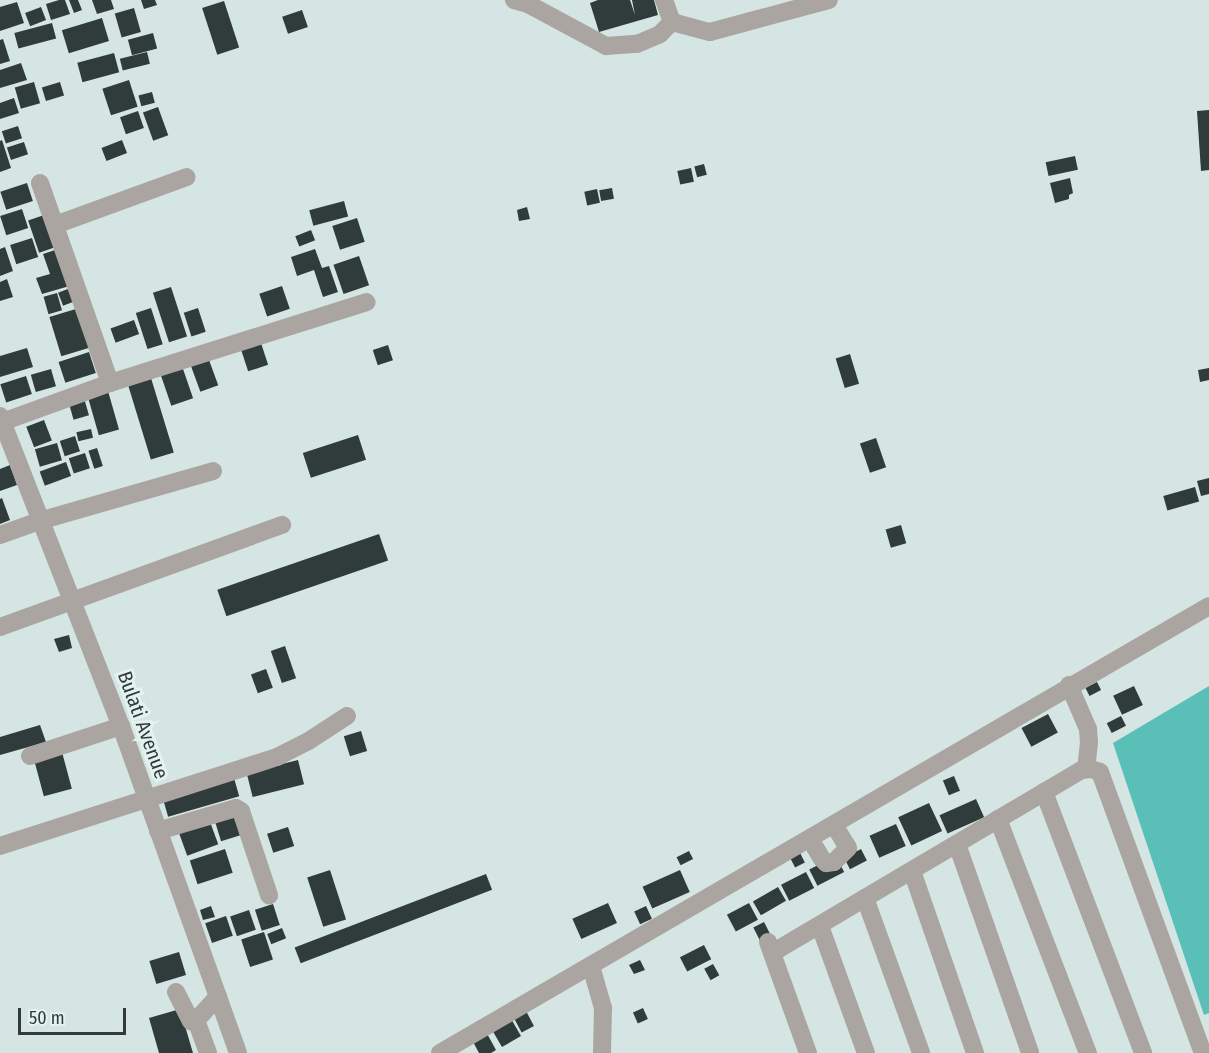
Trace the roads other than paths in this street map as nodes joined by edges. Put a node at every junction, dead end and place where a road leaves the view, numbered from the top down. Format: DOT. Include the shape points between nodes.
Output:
graph roads {
  1 [pos="513,0"];
  2 [pos="663,0"];
  3 [pos="829,0"];
  4 [pos="672,22"];
  5 [pos="187,177"];
  6 [pos="40,183"];
  7 [pos="55,225"];
  8 [pos="367,302"];
  9 [pos="110,383"];
  10 [pos="1,419"];
  11 [pos="213,471"];
  12 [pos="39,521"];
  13 [pos="282,525"];
  14 [pos="0,535"];
  15 [pos="71,599"];
  16 [pos="1209,606"];
  17 [pos="0,627"];
  18 [pos="1069,686"];
  19 [pos="347,716"];
  20 [pos="121,726"];
  21 [pos="30,756"];
  22 [pos="1086,769"];
  23 [pos="1044,792"];
  24 [pos="147,800"];
  25 [pos="998,819"];
  26 [pos="834,825"];
  27 [pos="158,831"];
  28 [pos="810,839"];
  29 [pos="957,844"];
  30 [pos="0,846"];
  31 [pos="912,871"];
  32 [pos="269,895"];
  33 [pos="865,898"];
  34 [pos="820,926"];
  35 [pos="591,966"];
  36 [pos="176,992"];
  37 [pos="218,996"];
  38 [pos="195,1020"];
  39 [pos="208,1053"];
  40 [pos="238,1053"];
  41 [pos="440,1053"];
  42 [pos="602,1053"];
  43 [pos="808,1053"];
  44 [pos="866,1053"];
  45 [pos="921,1053"];
  46 [pos="975,1053"];
  47 [pos="1030,1053"];
  48 [pos="1088,1053"];
  49 [pos="1143,1053"];
  50 [pos="1203,1053"];
  1 -- 4 [label="street" via="528,4 606,46 637,44 660,34"];
  2 -- 4 [label="street"];
  3 -- 4 [label="street" via="710,33"];
  5 -- 7 [label="street"];
  6 -- 7 [label="street"];
  7 -- 9 [label="street"];
  8 -- 9 [label="street"];
  9 -- 10 [label="street"];
  10 -- 12 [label="street, Bulati Avenue"];
  11 -- 12 [label="street"];
  12 -- 14 [label="street"];
  12 -- 15 [label="street, Bulati Avenue"];
  13 -- 15 [label="street"];
  15 -- 17 [label="street"];
  15 -- 20 [label="street, Bulati Avenue"];
  16 -- 18 [label="street"];
  18 -- 22 [label="street" via="1088,729"];
  18 -- 26 [label="street"];
  19 -- 24 [label="street" via="277,757"];
  20 -- 21 [label="street"];
  20 -- 24 [label="street, Bulati Avenue"];
  22 -- 23 [label="street"];
  22 -- 50 [label="street" via="1100,772"];
  23 -- 25 [label="street"];
  23 -- 49 [label="street"];
  24 -- 27 [label="street, Bulati Avenue"];
  24 -- 30 [label="street"];
  25 -- 29 [label="street"];
  25 -- 48 [label="street"];
  26 -- 28 [label="street"];
  26 -- 28 [label="street" via="848,848 834,862 826,863"];
  27 -- 32 [label="street" via="236,808 241,811"];
  27 -- 37 [label="street, Bulati Avenue"];
  28 -- 35 [label="street"];
  29 -- 31 [label="street"];
  29 -- 47 [label="street"];
  31 -- 33 [label="street"];
  31 -- 46 [label="street"];
  33 -- 34 [label="street"];
  33 -- 45 [label="street"];
  34 -- 43 [label="street" via="770,947"];
  34 -- 44 [label="street"];
  35 -- 41 [label="street"];
  35 -- 42 [label="street" via="603,1008"];
  36 -- 38 [label="street" via="187,1016"];
  37 -- 38 [label="street"];
  37 -- 40 [label="street, Bulati Avenue"];
  38 -- 39 [label="street"];
}
